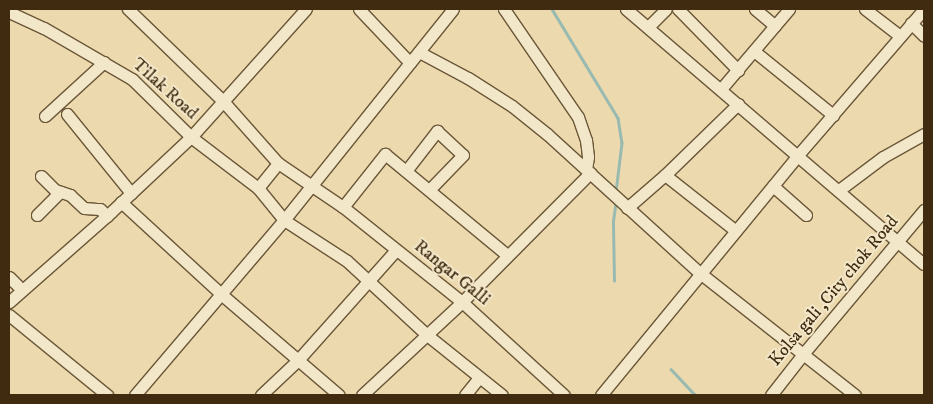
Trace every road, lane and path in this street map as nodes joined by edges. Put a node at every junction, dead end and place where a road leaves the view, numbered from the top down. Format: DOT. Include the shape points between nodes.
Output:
graph roads {
  1 [pos="128,9"];
  2 [pos="306,9"];
  3 [pos="359,9"];
  4 [pos="453,9"];
  5 [pos="504,9"];
  6 [pos="626,9"];
  7 [pos="666,9"];
  8 [pos="678,9"];
  9 [pos="755,9"];
  10 [pos="790,9"];
  11 [pos="865,9"];
  12 [pos="924,9"];
  13 [pos="9,12"];
  14 [pos="911,23"];
  15 [pos="775,26"];
  16 [pos="648,27"];
  17 [pos="900,36"];
  18 [pos="924,36"];
  19 [pos="754,50"];
  20 [pos="419,52"];
  21 [pos="104,62"];
  22 [pos="410,63"];
  23 [pos="738,70"];
  24 [pos="722,89"];
  25 [pos="222,100"];
  26 [pos="738,104"];
  27 [pos="67,114"];
  28 [pos="832,115"];
  29 [pos="44,116"];
  30 [pos="924,134"];
  31 [pos="191,136"];
  32 [pos="798,155"];
  33 [pos="278,162"];
  34 [pos="406,171"];
  35 [pos="591,174"];
  36 [pos="665,175"];
  37 [pos="42,176"];
  38 [pos="313,184"];
  39 [pos="773,186"];
  40 [pos="258,188"];
  41 [pos="430,189"];
  42 [pos="839,190"];
  43 [pos="60,192"];
  44 [pos="131,193"];
  45 [pos="121,202"];
  46 [pos="343,207"];
  47 [pos="627,208"];
  48 [pos="924,210"];
  49 [pos="37,214"];
  50 [pos="806,215"];
  51 [pos="107,216"];
  52 [pos="284,220"];
  53 [pos="736,231"];
  54 [pos="897,241"];
  55 [pos="396,250"];
  56 [pos="507,255"];
  57 [pos="924,264"];
  58 [pos="700,273"];
  59 [pos="9,277"];
  60 [pos="370,280"];
  61 [pos="22,290"];
  62 [pos="221,294"];
  63 [pos="9,302"];
  64 [pos="462,302"];
  65 [pos="9,316"];
  66 [pos="427,335"];
  67 [pos="803,354"];
  68 [pos="298,360"];
  69 [pos="479,378"];
  70 [pos="107,395"];
  71 [pos="135,395"];
  72 [pos="261,395"];
  73 [pos="339,395"];
  74 [pos="362,395"];
  75 [pos="465,395"];
  76 [pos="502,395"];
  77 [pos="564,395"];
  78 [pos="601,395"];
  79 [pos="771,395"];
  80 [pos="855,395"];
  1 -- 25 [label="street, Rangar Galli"];
  2 -- 25 [label="street"];
  3 -- 22 [label="street"];
  4 -- 20 [label="street"];
  5 -- 35 [label="street" via="578,118 586,140"];
  6 -- 16 [label="street"];
  7 -- 16 [label="street"];
  8 -- 23 [label="street"];
  9 -- 15 [label="street"];
  10 -- 15 [label="street"];
  11 -- 17 [label="street"];
  12 -- 14 [label="street"];
  13 -- 21 [label="street, Tilak Road"];
  14 -- 17 [label="street"];
  14 -- 18 [label="street"];
  15 -- 19 [label="street"];
  16 -- 24 [label="street"];
  17 -- 28 [label="street"];
  19 -- 23 [label="street"];
  19 -- 28 [label="street"];
  20 -- 22 [label="street"];
  20 -- 35 [label="street" via="512,106"];
  21 -- 29 [label="street"];
  21 -- 31 [label="street, Tilak Road" via="132,79"];
  22 -- 38 [label="street"];
  23 -- 24 [label="street"];
  24 -- 26 [label="street"];
  25 -- 31 [label="street"];
  25 -- 33 [label="street, Rangar Galli"];
  26 -- 32 [label="street"];
  26 -- 36 [label="street"];
  27 -- 44 [label="street"];
  28 -- 32 [label="street"];
  30 -- 42 [label="street" via="883,157"];
  31 -- 40 [label="street, Tilak Road"];
  31 -- 44 [label="street"];
  32 -- 39 [label="street"];
  32 -- 42 [label="street"];
  33 -- 38 [label="street, Rangar Galli"];
  33 -- 40 [label="street"];
  34 -- 41 [label="street"];
  34 -- 41 [label="street" via="437,132 462,155"];
  34 -- 46 [label="street" via="385,154"];
  35 -- 47 [label="street"];
  35 -- 56 [label="street"];
  36 -- 47 [label="street"];
  36 -- 53 [label="street"];
  37 -- 43 [label="street"];
  38 -- 46 [label="street, Rangar Galli"];
  38 -- 52 [label="street"];
  39 -- 50 [label="street"];
  39 -- 53 [label="street"];
  40 -- 52 [label="street, Tilak Road"];
  41 -- 56 [label="street"];
  42 -- 54 [label="street"];
  43 -- 49 [label="street"];
  43 -- 51 [label="street" via="70,195 84,208 100,209"];
  44 -- 45 [label="street"];
  45 -- 51 [label="street"];
  45 -- 62 [label="street"];
  46 -- 55 [label="street, Rangar Galli"];
  47 -- 58 [label="street"];
  48 -- 54 [label="street, Kolsa gali ,City chok Road"];
  51 -- 61 [label="street"];
  52 -- 60 [label="street, Tilak Road"];
  52 -- 62 [label="street"];
  53 -- 58 [label="street"];
  54 -- 57 [label="street"];
  54 -- 67 [label="street, Kolsa gali ,City chok Road"];
  55 -- 60 [label="street"];
  55 -- 64 [label="street, Rangar Galli"];
  56 -- 64 [label="street"];
  58 -- 67 [label="street"];
  58 -- 78 [label="street"];
  59 -- 61 [label="street"];
  60 -- 66 [label="street, Tilak Road"];
  60 -- 68 [label="street"];
  61 -- 63 [label="street"];
  62 -- 68 [label="street"];
  62 -- 71 [label="street"];
  64 -- 66 [label="street"];
  64 -- 77 [label="street, Rangar Galli"];
  65 -- 70 [label="street"];
  66 -- 69 [label="street, Tilak Road"];
  66 -- 74 [label="street"];
  67 -- 79 [label="street, Kolsa gali ,City chok Road"];
  67 -- 80 [label="street"];
  68 -- 72 [label="street"];
  68 -- 73 [label="street"];
  69 -- 75 [label="street"];
  69 -- 76 [label="street, Tilak Road"];
}
